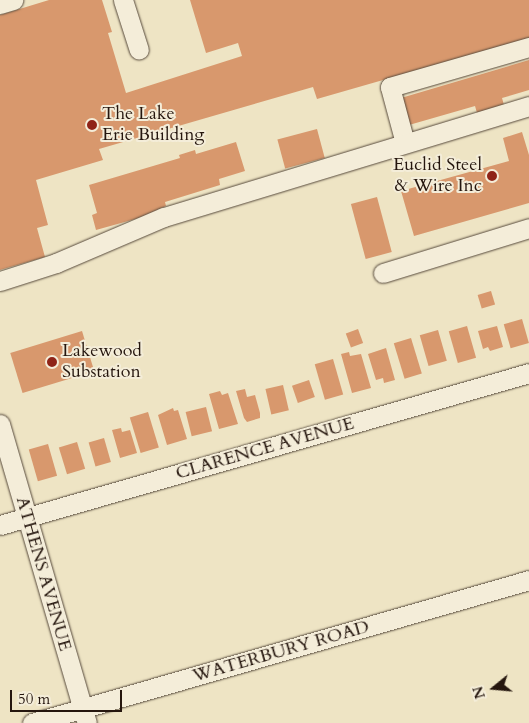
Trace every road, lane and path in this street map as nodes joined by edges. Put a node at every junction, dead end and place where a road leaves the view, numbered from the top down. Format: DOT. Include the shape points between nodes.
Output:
graph roads {
  1 [pos="13,0"];
  2 [pos="123,0"];
  3 [pos="0,4"];
  4 [pos="529,47"];
  5 [pos="139,50"];
  6 [pos="529,106"];
  7 [pos="406,143"];
  8 [pos="529,228"];
  9 [pos="383,273"];
  10 [pos="0,281"];
  11 [pos="529,373"];
  12 [pos="0,424"];
  13 [pos="27,517"];
  14 [pos="0,525"];
  15 [pos="529,580"];
  16 [pos="85,716"];
  17 [pos="32,723"];
  1 -- 3 [label="street"];
  2 -- 5 [label="street"];
  4 -- 7 [label="street" via="390,87"];
  6 -- 7 [label="street"];
  7 -- 10 [label="street" via="164,217 56,263"];
  8 -- 9 [label="street"];
  11 -- 13 [label="street, CLARENCE AVENUE"];
  12 -- 13 [label="street, ATHENS AVENUE"];
  13 -- 14 [label="street, CLARENCE AVENUE"];
  13 -- 16 [label="street, ATHENS AVENUE"];
  15 -- 16 [label="street, WATERBURY ROAD"];
  16 -- 17 [label="street, WATERBURY ROAD"];
}
